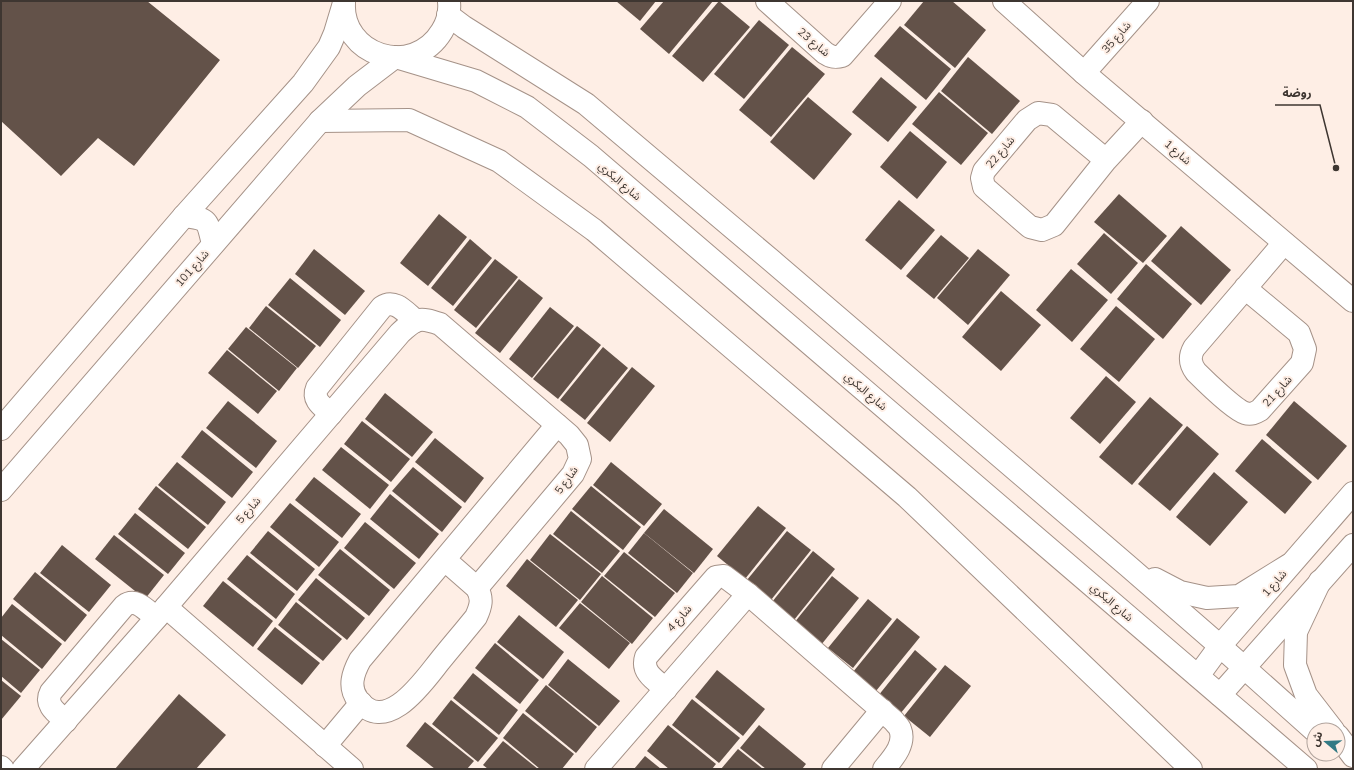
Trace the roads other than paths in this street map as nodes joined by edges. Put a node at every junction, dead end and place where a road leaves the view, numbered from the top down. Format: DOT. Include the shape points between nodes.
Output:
graph roads {
  1 [pos="890,1"];
  2 [pos="1004,1"];
  3 [pos="1148,1"];
  4 [pos="344,2"];
  5 [pos="770,2"];
  6 [pos="449,8"];
  7 [pos="397,58"];
  8 [pos="1084,73"];
  9 [pos="320,121"];
  10 [pos="1142,121"];
  11 [pos="1106,160"];
  12 [pos="184,216"];
  13 [pos="1284,243"];
  14 [pos="213,244"];
  15 [pos="1245,288"];
  16 [pos="1353,301"];
  17 [pos="416,321"];
  18 [pos="331,414"];
  19 [pos="557,425"];
  20 [pos="1,429"];
  21 [pos="1,490"];
  22 [pos="1353,493"];
  23 [pos="1353,545"];
  24 [pos="445,560"];
  25 [pos="1289,565"];
  26 [pos="1128,566"];
  27 [pos="1320,581"];
  28 [pos="477,588"];
  29 [pos="748,594"];
  30 [pos="161,613"];
  31 [pos="1220,646"];
  32 [pos="1244,667"];
  33 [pos="1198,676"];
  34 [pos="666,690"];
  35 [pos="1220,695"];
  36 [pos="361,703"];
  37 [pos="882,710"];
  38 [pos="66,721"];
  39 [pos="1327,722"];
  40 [pos="1306,723"];
  41 [pos="326,746"];
  42 [pos="1346,747"];
  43 [pos="1353,756"];
  44 [pos="23,769"];
  45 [pos="352,769"];
  46 [pos="596,769"];
  47 [pos="833,769"];
  48 [pos="884,769"];
  49 [pos="1192,769"];
  50 [pos="1306,769"];
  1 -- 5 [label="street, شارع 23" via="842,56 836,58 826,53"];
  2 -- 8 [label="street, شارع 1"];
  3 -- 8 [label="street, شارع 35"];
  4 -- 7 [label="street, شارع البكري" via="347,25 360,43 378,54"];
  4 -- 12 [label="street" via="329,47 304,83"];
  6 -- 7 [label="street" via="445,26 430,46 410,56"];
  6 -- 26 [label="street" via="464,27 586,104"];
  7 -- 9 [label="street, شارع 101" via="357,86"];
  7 -- 33 [label="street, شارع البكري" via="476,81 527,108 591,156"];
  8 -- 10 [label="street, شارع 1"];
  9 -- 14 [label="street, شارع 101"];
  9 -- 49 [label="street" via="408,120 499,161 594,230 907,497"];
  10 -- 11 [label="street, شارع 22"];
  10 -- 13 [label="street, شارع 1"];
  11 -- 11 [label="street, شارع 22" via="1054,225 1042,230 1030,227 984,187 982,178 984,171 1027,120 1038,113 1052,116"];
  12 -- 14 [label="street" via="202,219 208,224"];
  12 -- 20 [label="street"];
  13 -- 15 [label="street, شارع 21"];
  13 -- 16 [label="street, شارع 1"];
  14 -- 21 [label="street, شارع 101"];
  15 -- 15 [label="street, شارع 21" via="1194,348 1190,360 1196,372 1236,408 1243,413 1253,414 1260,410 1302,363 1305,349 1299,334"];
  17 -- 18 [label="street, شارع 5" via="400,332"];
  17 -- 18 [label="street" via="393,303 382,308 315,393 319,403"];
  17 -- 19 [label="street, شارع 5" via="421,319 440,324"];
  18 -- 30 [label="street, شارع 5"];
  19 -- 24 [label="street"];
  19 -- 28 [label="street, شارع 5" via="577,445 580,459 573,474"];
  22 -- 25 [label="street, شارع 1"];
  23 -- 27 [label="street"];
  24 -- 28 [label="street"];
  24 -- 36 [label="street" via="360,660 353,673 352,685"];
  25 -- 26 [label="street" via="1239,596 1207,598 1180,592"];
  25 -- 31 [label="street, شارع 1"];
  26 -- 31 [label="street"];
  27 -- 32 [label="street"];
  27 -- 39 [label="street" via="1296,632 1295,665 1306,695"];
  28 -- 36 [label="street" via="481,603 476,616 412,695 397,707 384,712 371,710"];
  29 -- 34 [label="street"];
  29 -- 34 [label="street, شارع 4" via="724,576 716,577 650,650 644,663 646,670"];
  29 -- 37 [label="street, شارع 4"];
  30 -- 38 [label="street, شارع 5"];
  30 -- 38 [label="street" via="134,602 128,602 124,606 48,697 48,703"];
  30 -- 41 [label="street"];
  31 -- 32 [label="street"];
  31 -- 33 [label="street, شارع 1"];
  32 -- 35 [label="street"];
  32 -- 40 [label="street"];
  33 -- 35 [label="street, شارع البكري"];
  34 -- 46 [label="street"];
  35 -- 50 [label="street, شارع البكري"];
  36 -- 41 [label="street"];
  37 -- 47 [label="street"];
  37 -- 48 [label="street, شارع 4" via="900,729 901,737 898,751"];
  38 -- 44 [label="street, شارع 5"];
  41 -- 45 [label="street"];
  42 -- 43 [label="street"];
}
